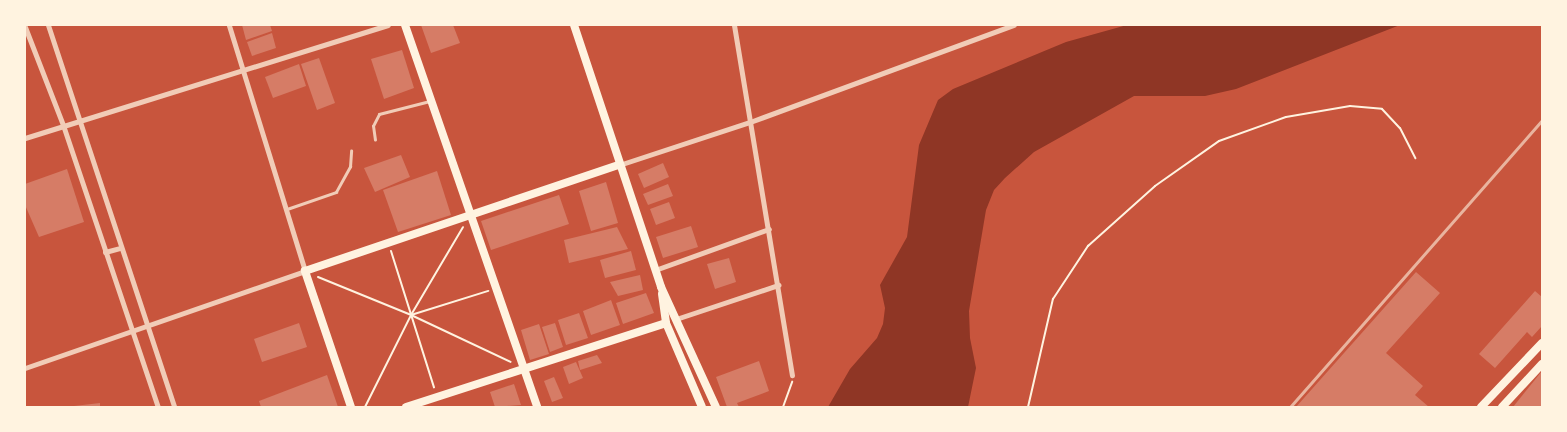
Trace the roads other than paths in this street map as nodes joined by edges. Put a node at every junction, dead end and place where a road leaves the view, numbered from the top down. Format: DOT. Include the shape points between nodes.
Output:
graph roads {
  1 [pos="48,25"];
  2 [pos="229,25"];
  3 [pos="388,25"];
  4 [pos="405,25"];
  5 [pos="574,25"];
  6 [pos="734,25"];
  7 [pos="1014,25"];
  8 [pos="25,27"];
  9 [pos="243,69"];
  10 [pos="431,101"];
  11 [pos="81,120"];
  12 [pos="750,122"];
  13 [pos="63,125"];
  14 [pos="25,138"];
  15 [pos="375,140"];
  16 [pos="351,150"];
  17 [pos="618,165"];
  18 [pos="286,209"];
  19 [pos="470,214"];
  20 [pos="769,229"];
  21 [pos="120,248"];
  22 [pos="105,252"];
  23 [pos="655,270"];
  24 [pos="305,272"];
  25 [pos="778,285"];
  26 [pos="661,287"];
  27 [pos="676,319"];
  28 [pos="666,323"];
  29 [pos="149,327"];
  30 [pos="131,334"];
  31 [pos="1542,343"];
  32 [pos="1542,364"];
  33 [pos="25,368"];
  34 [pos="524,368"];
  35 [pos="792,375"];
  36 [pos="158,407"];
  37 [pos="174,407"];
  38 [pos="351,407"];
  39 [pos="406,407"];
  40 [pos="537,407"];
  41 [pos="702,407"];
  42 [pos="716,407"];
  43 [pos="1481,407"];
  44 [pos="1502,407"];
  1 -- 11 [label="street"];
  2 -- 9 [label="street"];
  3 -- 9 [label="street"];
  4 -- 10 [label="main road"];
  5 -- 17 [label="main road"];
  6 -- 12 [label="street"];
  7 -- 12 [label="street"];
  8 -- 13 [label="street"];
  9 -- 11 [label="street"];
  9 -- 18 [label="street"];
  10 -- 15 [label="lane" via="379,114 372,126"];
  10 -- 19 [label="main road"];
  11 -- 13 [label="street"];
  11 -- 21 [label="street"];
  12 -- 17 [label="street"];
  12 -- 20 [label="street"];
  13 -- 14 [label="street"];
  13 -- 22 [label="street"];
  16 -- 18 [label="lane" via="350,168 336,192"];
  17 -- 19 [label="main road"];
  17 -- 23 [label="main road"];
  18 -- 24 [label="street"];
  19 -- 24 [label="main road"];
  19 -- 34 [label="main road"];
  20 -- 23 [label="street"];
  20 -- 25 [label="street"];
  21 -- 22 [label="street"];
  21 -- 29 [label="street"];
  22 -- 30 [label="street"];
  23 -- 26 [label="main road"];
  24 -- 29 [label="street"];
  24 -- 38 [label="main road"];
  25 -- 27 [label="street"];
  25 -- 35 [label="street"];
  26 -- 27 [label="main road"];
  26 -- 28 [label="main road"];
  27 -- 42 [label="main road"];
  28 -- 34 [label="main road"];
  28 -- 41 [label="main road"];
  29 -- 30 [label="street"];
  29 -- 37 [label="street"];
  30 -- 33 [label="street"];
  30 -- 36 [label="street"];
  31 -- 43 [label="main road"];
  32 -- 44 [label="main road"];
  34 -- 39 [label="main road"];
  34 -- 40 [label="main road"];
}
